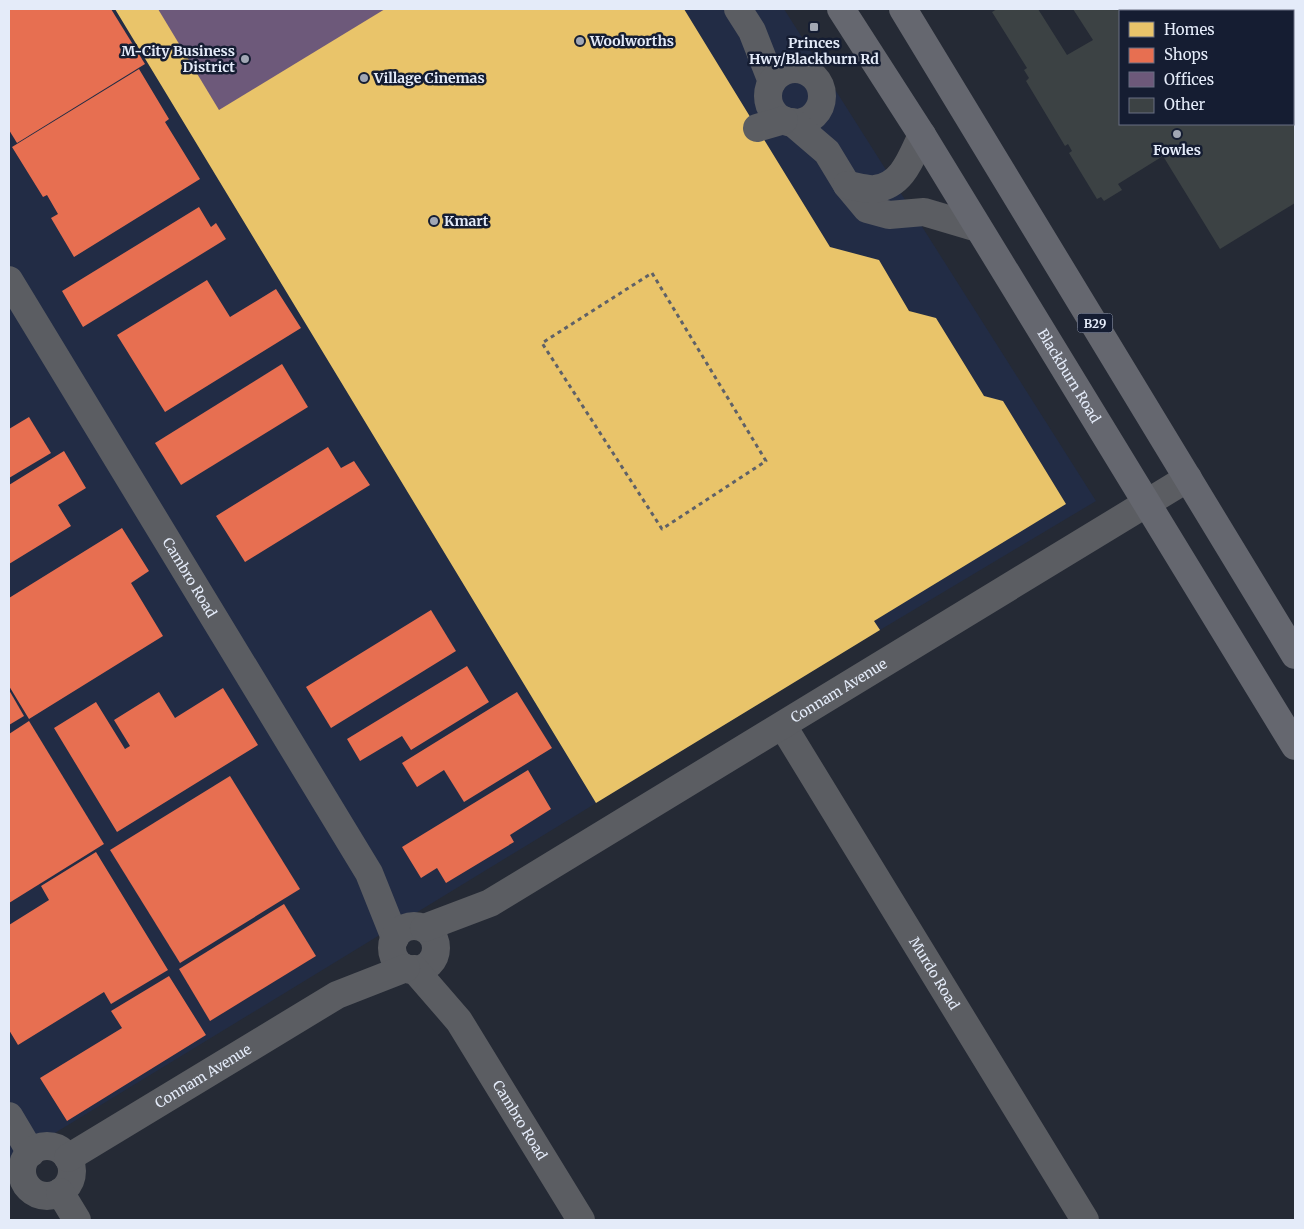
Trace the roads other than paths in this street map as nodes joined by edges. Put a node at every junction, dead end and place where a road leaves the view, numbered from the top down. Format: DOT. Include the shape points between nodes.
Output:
graph roads {
  1 [pos="841,9"];
  2 [pos="903,9"];
  3 [pos="745,20"];
  4 [pos="795,68"];
  5 [pos="820,106"];
  6 [pos="771,112"];
  7 [pos="922,135"];
  8 [pos="828,152"];
  9 [pos="847,185"];
  10 [pos="978,228"];
  11 [pos="9,280"];
  12 [pos="1188,478"];
  13 [pos="1147,503"];
  14 [pos="1292,642"];
  15 [pos="784,726"];
  16 [pos="1295,746"];
  17 [pos="369,873"];
  18 [pos="490,903"];
  19 [pos="421,927"];
  20 [pos="394,942"];
  21 [pos="423,962"];
  22 [pos="337,994"];
  23 [pos="9,1116"];
  24 [pos="31,1153"];
  25 [pos="68,1158"];
  26 [pos="17,1188"];
  27 [pos="60,1192"];
  28 [pos="77,1220"];
  29 [pos="581,1220"];
  30 [pos="1085,1220"];
  1 -- 7 [label="main road, Blackburn Road"];
  2 -- 12 [label="main road, B29"];
  3 -- 4 [label="street"];
  3 -- 6 [label="street"];
  4 -- 5 [label="street" via="812,74 818,82 822,98"];
  4 -- 6 [label="street" via="778,75"];
  5 -- 6 [label="street" via="809,119"];
  5 -- 8 [label="street"];
  6 -- 8 [label="street"];
  7 -- 9 [label="street" via="897,180 874,189"];
  7 -- 10 [label="main road, Blackburn Road"];
  8 -- 9 [label="street"];
  9 -- 10 [label="street" via="867,209 889,215 924,212"];
  10 -- 13 [label="main road, Blackburn Road"];
  11 -- 17 [label="street, Cambro Road"];
  12 -- 13 [label="street, Connam Avenue"];
  12 -- 14 [label="main road, B29"];
  13 -- 15 [label="street, Connam Avenue"];
  13 -- 16 [label="main road, Blackburn Road"];
  15 -- 18 [label="street, Connam Avenue"];
  15 -- 30 [label="street, Murdo Road"];
  17 -- 19 [label="street, Cambro Road"];
  17 -- 20 [label="street, Cambro Road"];
  18 -- 19 [label="street, Connam Avenue"];
  18 -- 21 [label="street, Connam Avenue"];
  19 -- 20 [label="street" via="404,928"];
  19 -- 21 [label="street" via="434,938"];
  20 -- 21 [label="street" via="395,958"];
  20 -- 22 [label="street, Connam Avenue"];
  21 -- 22 [label="street, Connam Avenue"];
  21 -- 29 [label="street, Cambro Road"];
  22 -- 25 [label="street, Connam Avenue"];
  23 -- 24 [label="street"];
  24 -- 25 [label="street" via="46,1147 62,1151"];
  24 -- 26 [label="street" via="22,1167"];
  25 -- 27 [label="street" via="72,1173"];
  26 -- 27 [label="street" via="37,1194"];
  27 -- 28 [label="street"];
}
